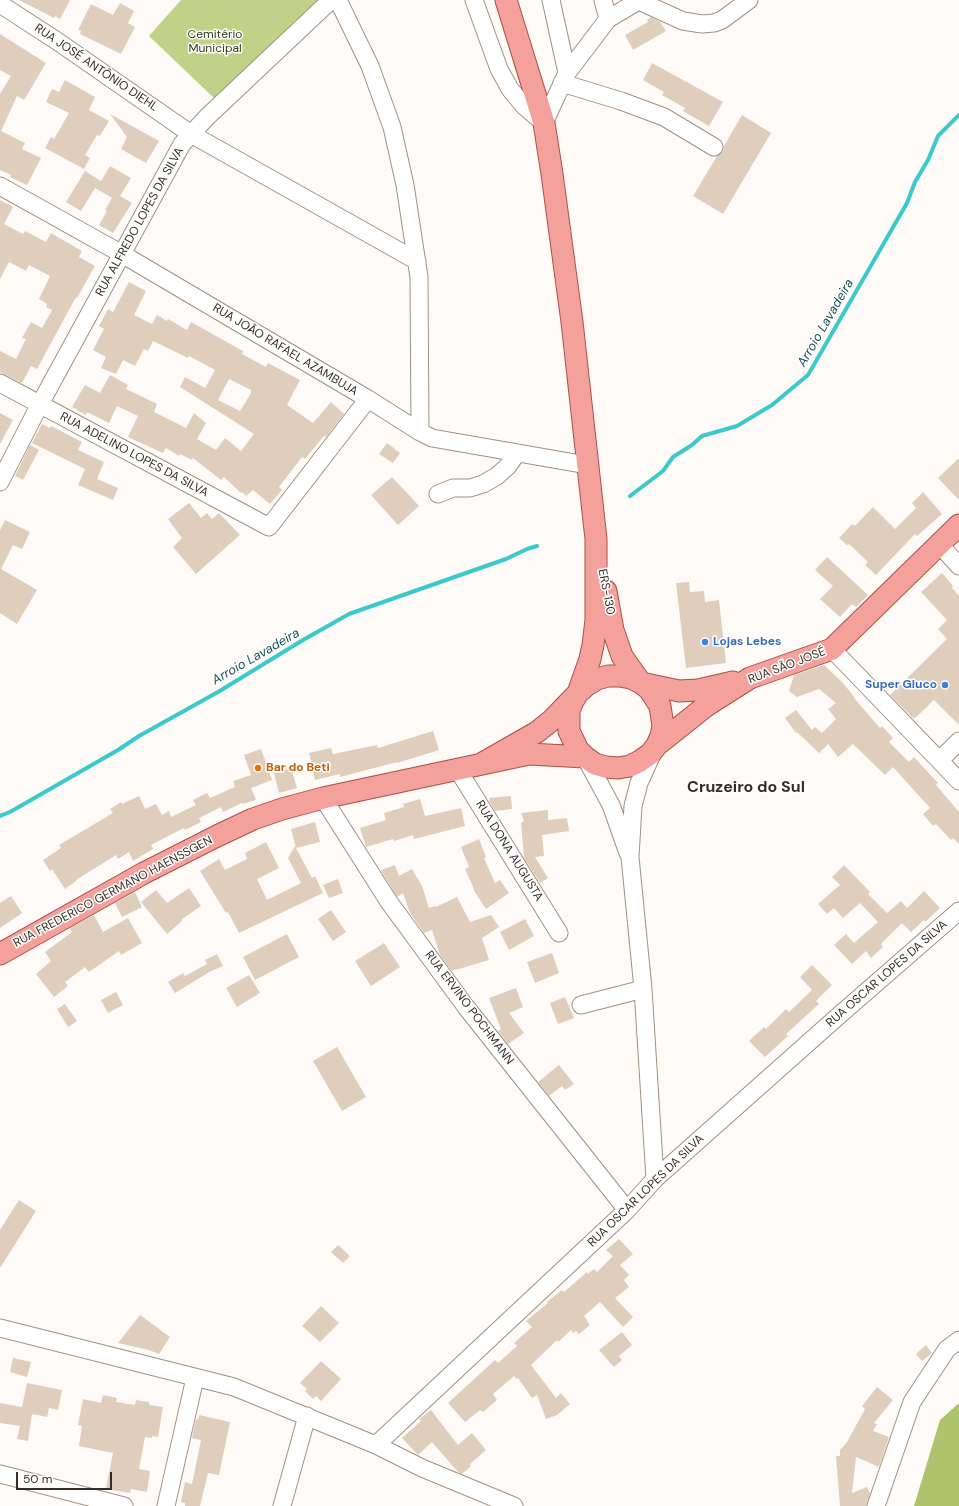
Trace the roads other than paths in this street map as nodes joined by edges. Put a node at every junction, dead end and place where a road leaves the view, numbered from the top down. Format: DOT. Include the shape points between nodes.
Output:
graph roads {
  1 [pos="331,0"];
  2 [pos="338,0"];
  3 [pos="474,0"];
  4 [pos="506,0"];
  5 [pos="551,0"];
  6 [pos="603,0"];
  7 [pos="639,0"];
  8 [pos="749,0"];
  9 [pos="0,4"];
  10 [pos="608,19"];
  11 [pos="565,78"];
  12 [pos="544,123"];
  13 [pos="190,134"];
  14 [pos="714,147"];
  15 [pos="0,186"];
  16 [pos="122,254"];
  17 [pos="417,261"];
  18 [pos="0,383"];
  19 [pos="368,400"];
  20 [pos="40,404"];
  21 [pos="420,432"];
  22 [pos="517,453"];
  23 [pos="587,464"];
  24 [pos="0,482"];
  25 [pos="438,494"];
  26 [pos="959,525"];
  27 [pos="596,540"];
  28 [pos="939,544"];
  29 [pos="959,566"];
  30 [pos="832,649"];
  31 [pos="750,678"];
  32 [pos="641,683"];
  33 [pos="578,693"];
  34 [pos="959,741"];
  35 [pos="657,745"];
  36 [pos="585,757"];
  37 [pos="940,760"];
  38 [pos="480,764"];
  39 [pos="458,770"];
  40 [pos="959,781"];
  41 [pos="323,798"];
  42 [pos="630,857"];
  43 [pos="959,912"];
  44 [pos="560,933"];
  45 [pos="0,954"];
  46 [pos="642,989"];
  47 [pos="581,1005"];
  48 [pos="655,1178"];
  49 [pos="627,1210"];
  50 [pos="0,1328"];
  51 [pos="959,1340"];
  52 [pos="195,1378"];
  53 [pos="307,1416"];
  54 [pos="376,1445"];
  55 [pos="0,1474"];
  56 [pos="95,1503"];
  57 [pos="124,1506"];
  58 [pos="166,1506"];
  59 [pos="282,1506"];
  60 [pos="514,1506"];
  61 [pos="876,1506"];
  1 -- 13 [label="street, RUA ALFREDO LOPES DA SILVA"];
  2 -- 17 [label="street" via="370,66 392,127 405,185"];
  3 -- 12 [label="street" via="499,69 510,89 524,106"];
  4 -- 12 [label="main road"];
  5 -- 11 [label="street"];
  6 -- 10 [label="street"];
  7 -- 8 [label="street" via="683,21 702,24 722,20"];
  7 -- 10 [label="street"];
  9 -- 13 [label="street, RUA JOSÉ ANTÔNIO DIEHL" via="58,41"];
  10 -- 11 [label="street"];
  11 -- 12 [label="street"];
  11 -- 14 [label="street" via="664,117"];
  12 -- 23 [label="main road" via="560,224"];
  13 -- 16 [label="street, RUA ALFREDO LOPES DA SILVA" via="182,144"];
  13 -- 17 [label="street, RUA JOSÉ ANTÔNIO DIEHL"];
  15 -- 16 [label="street, RUA JOÃO RAFAEL AZAMBUJA"];
  16 -- 19 [label="street, RUA JOÃO RAFAEL AZAMBUJA"];
  16 -- 20 [label="street, RUA ALFREDO LOPES DA SILVA"];
  17 -- 21 [label="street"];
  18 -- 20 [label="street, RUA ADELINO LOPES DA SILVA"];
  19 -- 20 [label="street, RUA ADELINO LOPES DA SILVA" via="269,527"];
  19 -- 21 [label="street, RUA JOÃO RAFAEL AZAMBUJA"];
  20 -- 24 [label="street, RUA ALFREDO LOPES DA SILVA"];
  21 -- 22 [label="street, RUA JOÃO RAFAEL AZAMBUJA" via="432,438"];
  22 -- 23 [label="street, RUA JOÃO RAFAEL AZAMBUJA"];
  22 -- 25 [label="street" via="508,466 483,484 470,488 453,488"];
  23 -- 27 [label="main road"];
  26 -- 28 [label="main road, RUA SÃO JOSÉ"];
  27 -- 32 [label="main road, ERS-130" via="613,630 622,656"];
  27 -- 33 [label="main road, ERS-130" via="596,620 590,659"];
  28 -- 29 [label="street"];
  28 -- 30 [label="main road, RUA SÃO JOSÉ"];
  30 -- 31 [label="main road, RUA SÃO JOSÉ"];
  30 -- 37 [label="street"];
  31 -- 32 [label="main road" via="698,690 679,691"];
  31 -- 35 [label="main road, RUA SÃO JOSÉ" via="706,706"];
  32 -- 33 [label="main road" via="631,678 608,676 597,679"];
  32 -- 35 [label="main road" via="655,697 661,711 663,726"];
  33 -- 36 [label="main road" via="569,711 569,726 573,741"];
  33 -- 38 [label="main road" via="537,732"];
  34 -- 37 [label="street"];
  35 -- 36 [label="main road" via="640,761 618,768 595,764"];
  35 -- 42 [label="street" via="638,783 633,806"];
  36 -- 38 [label="main road" via="529,754"];
  36 -- 42 [label="street" via="611,805"];
  37 -- 40 [label="street"];
  38 -- 39 [label="main road, RUA FREDERICO GERMANO HAENSSGEN"];
  39 -- 41 [label="main road, RUA FREDERICO GERMANO HAENSSGEN"];
  39 -- 44 [label="street, RUA DONA AUGUSTA"];
  41 -- 45 [label="main road, RUA FREDERICO GERMANO HAENSSGEN" via="253,819 217,836 144,873"];
  41 -- 49 [label="street, RUA ERVINO POCHMANN" via="390,902 466,1007"];
  42 -- 46 [label="street"];
  43 -- 48 [label="street, RUA OSCAR LOPES DA SILVA"];
  46 -- 47 [label="street"];
  46 -- 48 [label="street"];
  48 -- 49 [label="street, RUA OSCAR LOPES DA SILVA"];
  49 -- 54 [label="street, RUA OSCAR LOPES DA SILVA"];
  50 -- 52 [label="street"];
  51 -- 61 [label="street" via="947,1349 912,1402"];
  52 -- 53 [label="street" via="234,1388"];
  52 -- 58 [label="street"];
  53 -- 54 [label="street"];
  53 -- 59 [label="street"];
  54 -- 60 [label="street" via="422,1468"];
  55 -- 56 [label="street"];
  56 -- 57 [label="street"];
}
